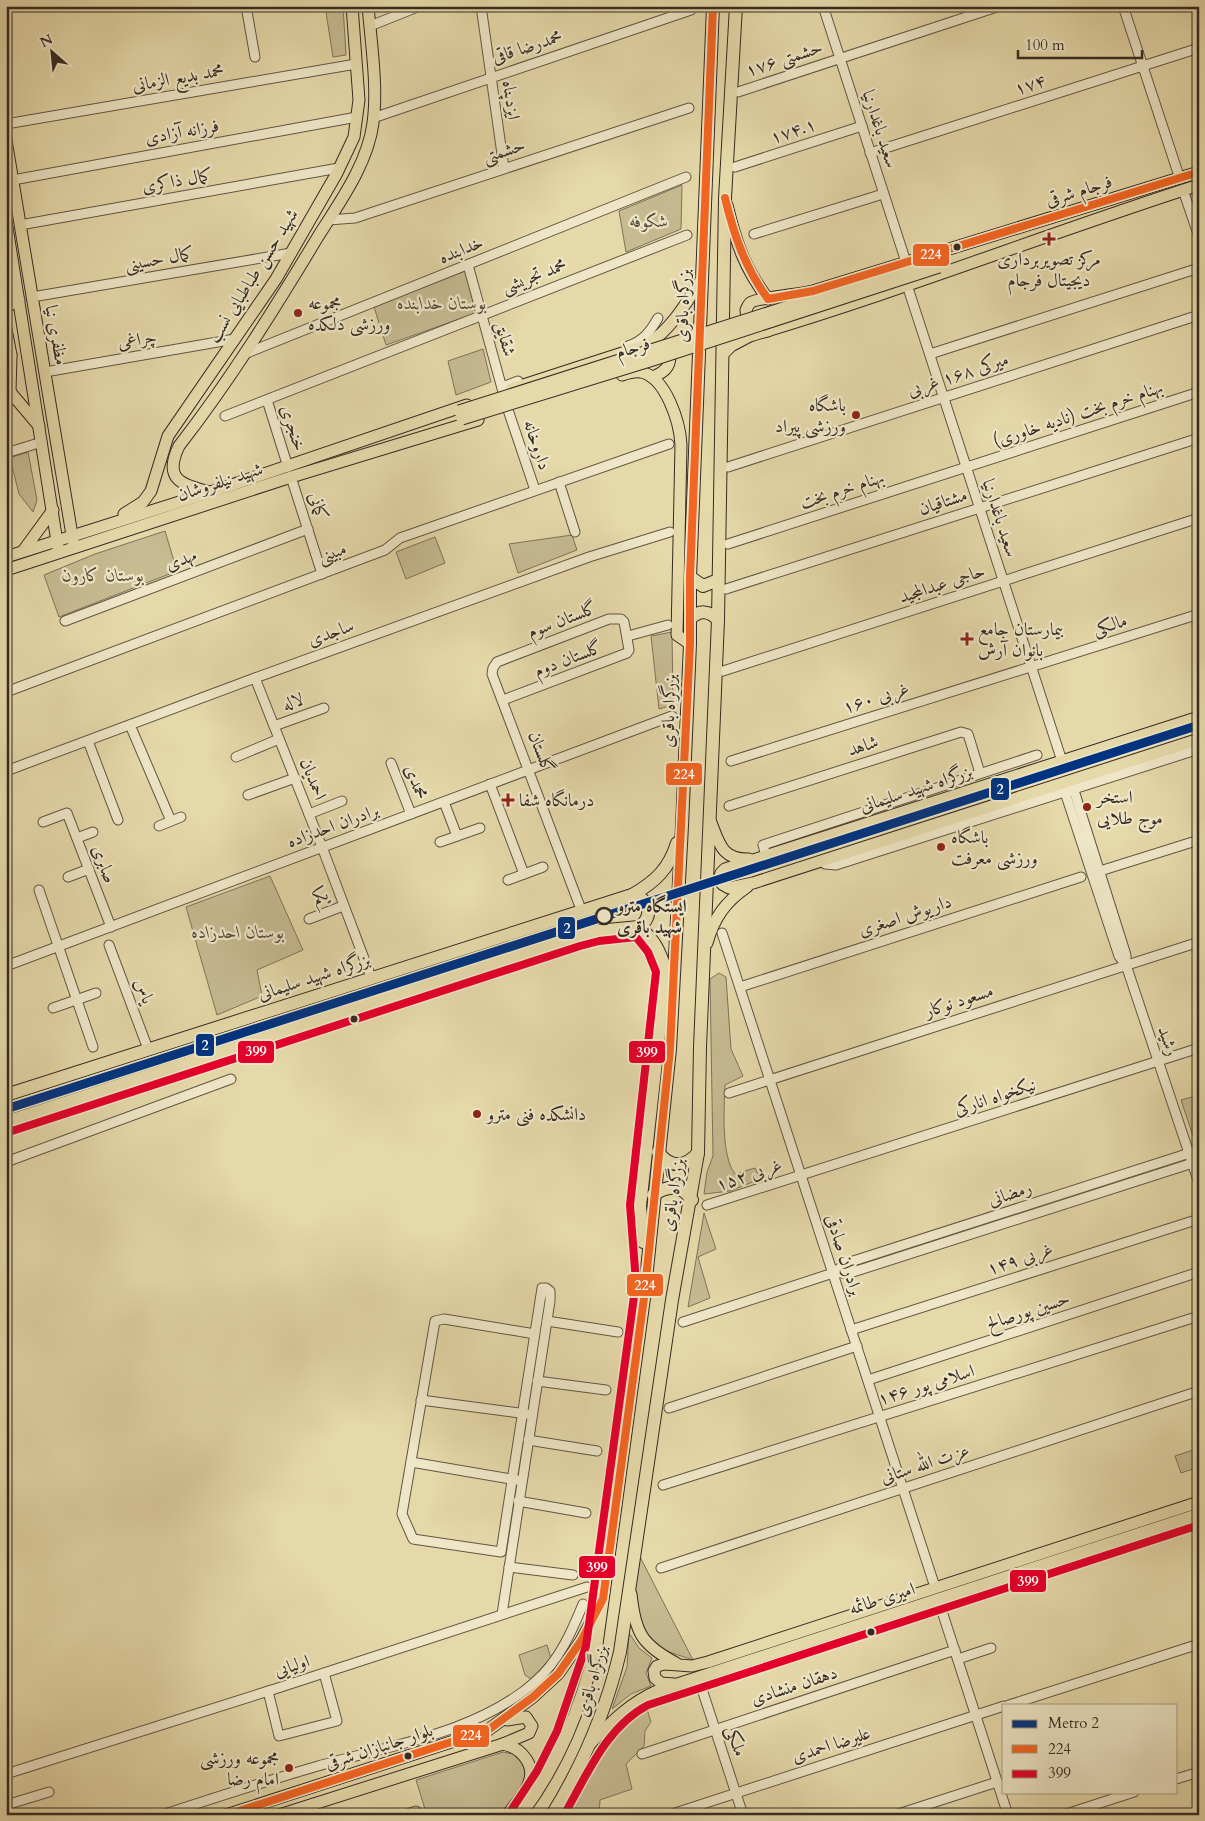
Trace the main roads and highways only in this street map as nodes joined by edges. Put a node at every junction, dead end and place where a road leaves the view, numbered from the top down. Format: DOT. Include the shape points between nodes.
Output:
graph roads {
  1 [pos="352,6"];
  2 [pos="368,6"];
  3 [pos="712,6"];
  4 [pos="736,6"];
  5 [pos="6,140"];
  6 [pos="1199,172"];
  7 [pos="1182,184"];
  8 [pos="1199,185"];
  9 [pos="725,198"];
  10 [pos="7,226"];
  11 [pos="970,242"];
  12 [pos="976,260"];
  13 [pos="938,263"];
  14 [pos="701,280"];
  15 [pos="768,298"];
  16 [pos="19,300"];
  17 [pos="6,307"];
  18 [pos="6,329"];
  19 [pos="768,331"];
  20 [pos="647,344"];
  21 [pos="723,354"];
  22 [pos="9,359"];
  23 [pos="652,377"];
  24 [pos="199,390"];
  25 [pos="8,391"];
  26 [pos="216,397"];
  27 [pos="443,414"];
  28 [pos="461,415"];
  29 [pos="40,427"];
  30 [pos="446,430"];
  31 [pos="60,465"];
  32 [pos="46,467"];
  33 [pos="290,472"];
  34 [pos="211,492"];
  35 [pos="53,510"];
  36 [pos="99,527"];
  37 [pos="72,536"];
  38 [pos="57,540"];
  39 [pos="74,548"];
  40 [pos="22,552"];
  41 [pos="58,553"];
  42 [pos="6,557"];
  43 [pos="6,570"];
  44 [pos="690,577"];
  45 [pos="722,585"];
  46 [pos="690,619"];
  47 [pos="718,620"];
  48 [pos="690,644"];
  49 [pos="1199,717"];
  50 [pos="1199,739"];
  51 [pos="709,819"];
  52 [pos="682,826"];
  53 [pos="762,857"];
  54 [pos="752,883"];
  55 [pos="632,895"];
  56 [pos="639,927"];
  57 [pos="704,952"];
  58 [pos="6,1095"];
  59 [pos="6,1122"];
  60 [pos="658,1152"];
  61 [pos="698,1153"];
  62 [pos="653,1195"];
  63 [pos="692,1200"];
  64 [pos="646,1282"];
  65 [pos="1199,1502"];
  66 [pos="1199,1514"];
  67 [pos="630,1578"];
  68 [pos="937,1593"];
  69 [pos="603,1599"];
  70 [pos="680,1665"];
  71 [pos="676,1684"];
  72 [pos="498,1724"];
  73 [pos="503,1744"];
  74 [pos="591,1744"];
  75 [pos="226,1815"];
  76 [pos="279,1815"];
  77 [pos="507,1815"];
  78 [pos="520,1815"];
  79 [pos="552,1815"];
  1 -- 24 [label="main road, شهید حسن طباطبایی نسب" via="359,100 354,137 291,253"];
  2 -- 26 [label="main road, شهید حسن طباطبایی نسب" via="373,118 364,156 247,353"];
  3 -- 14 [label="highway, بزرگراه باقری"];
  4 -- 9 [label="highway"];
  5 -- 31 [label="main road, مظفری نیا"];
  6 -- 7 [label="main road, فرجام شرقی"];
  7 -- 8 [label="main road, فرجام شرقی"];
  7 -- 11 [label="main road, فرجام شرقی"];
  7 -- 12 [label="main road, فرجام شرقی"];
  9 -- 15 [label="main road" via="738,247 752,278"];
  9 -- 21 [label="highway"];
  10 -- 16 [label="main road, مظفری نیا"];
  11 -- 13 [label="main road, فرجام"];
  11 -- 15 [label="main road" via="813,291"];
  12 -- 13 [label="main road, فرجام"];
  12 -- 19 [label="main road"];
  13 -- 28 [label="main road, فرجام, bridge"];
  14 -- 20 [label="main road" via="676,320"];
  14 -- 44 [label="highway, بزرگراه باقری"];
  15 -- 19 [label="main road" via="750,303 745,317 752,330"];
  16 -- 17 [label="main road"];
  16 -- 29 [label="main road, مظفری نیا"];
  18 -- 22 [label="main road"];
  19 -- 21 [label="main road" via="740,340"];
  20 -- 23 [label="main road" via="661,345 670,356 662,374"];
  20 -- 27 [label="main road" via="502,389"];
  21 -- 45 [label="highway"];
  22 -- 25 [label="main road"];
  23 -- 30 [label="main road, شهید نیلفروشان" via="635,371"];
  23 -- 48 [label="main road" via="668,399 681,439 677,635"];
  24 -- 26 [label="main road" via="208,400"];
  24 -- 36 [label="main road, شهید حسن طباطبایی نسب" via="168,436 152,491 133,510"];
  25 -- 29 [label="main road"];
  26 -- 34 [label="main road, شهید حسن طباطبایی نسب" via="179,446 173,464 176,479 181,484"];
  27 -- 28 [label="main road, فرجام"];
  27 -- 33 [label="main road, شهید نیلفروشان"];
  28 -- 30 [label="main road, فرجام"];
  29 -- 32 [label="main road, مظفری نیا"];
  30 -- 33 [label="main road, شهید نیلفروشان"];
  31 -- 32 [label="main road" via="50,471"];
  31 -- 37 [label="main road, مظفری نیا"];
  32 -- 35 [label="main road, مظفری نیا"];
  33 -- 34 [label="main road, شهید نیلفروشان"];
  33 -- 39 [label="main road, شهید نیلفروشان"];
  34 -- 36 [label="main road, شهید نیلفروشان"];
  35 -- 38 [label="main road, مظفری نیا"];
  35 -- 40 [label="main road"];
  36 -- 37 [label="main road, شهید نیلفروشان"];
  37 -- 38 [label="main road, شهید نیلفروشان"];
  37 -- 39 [label="main road, مظفری نیا"];
  38 -- 40 [label="main road, شهید نیلفروشان"];
  38 -- 41 [label="main road, مظفری نیا"];
  39 -- 41 [label="main road, شهید نیلفروشان"];
  40 -- 42 [label="main road, شهید نیلفروشان"];
  41 -- 43 [label="main road, شهید نیلفروشان"];
  44 -- 45 [label="highway" via="698,585"];
  44 -- 46 [label="highway, بزرگراه باقری"];
  45 -- 47 [label="highway"];
  46 -- 47 [label="highway" via="704,612"];
  46 -- 48 [label="highway, بزرگراه باقری"];
  47 -- 51 [label="highway"];
  48 -- 52 [label="highway, بزرگراه باقری"];
  49 -- 53 [label="main road, بزرگراه شهید سلیمانی"];
  50 -- 54 [label="main road" via="1068,786"];
  51 -- 53 [label="main road" via="722,849 729,856 738,859"];
  51 -- 57 [label="highway, بزرگراه باقری"];
  52 -- 55 [label="highway, بزرگراه شهید سلیمانی" via="674,855 664,873"];
  52 -- 60 [label="highway, بزرگراه باقری" via="670,1049"];
  53 -- 54 [label="main road, بزرگراه شهید سلیمانی" via="725,869 719,879 729,888"];
  54 -- 57 [label="main road" via="723,906 712,924"];
  55 -- 56 [label="highway" via="643,899 649,908 648,920"];
  55 -- 58 [label="highway, بزرگراه شهید سلیمانی"];
  56 -- 59 [label="highway" via="577,936"];
  56 -- 64 [label="highway" via="651,936 666,971 640,1206"];
  57 -- 61 [label="highway, بزرگراه باقری"];
  60 -- 61 [label="highway" via="663,1159 678,1164 686,1164"];
  60 -- 62 [label="highway, بزرگراه باقری"];
  61 -- 63 [label="highway, بزرگراه باقری"];
  62 -- 63 [label="highway" via="670,1187 679,1188"];
  62 -- 64 [label="highway, بزرگراه باقری"];
  63 -- 67 [label="highway, بزرگراه باقری" via="672,1300"];
  64 -- 69 [label="highway, بزرگراه باقری"];
  65 -- 68 [label="main road, امیری طائمه"];
  66 -- 68 [label="main road, امیری طائمه"];
  67 -- 70 [label="main road" via="634,1620 642,1639 657,1653"];
  67 -- 74 [label="highway, بزرگراه باقری" via="620,1652"];
  68 -- 70 [label="main road, امیری طائمه" via="708,1662"];
  68 -- 71 [label="main road, امیری طائمه"];
  69 -- 72 [label="main road, بلوار جانبازان شرقی" via="581,1641 558,1674"];
  69 -- 78 [label="highway, بزرگراه باقری" via="596,1648 577,1713 549,1772"];
  70 -- 71 [label="main road, امیری طائمه" via="660,1664 654,1671 655,1678 661,1682"];
  71 -- 74 [label="main road, امیری طائمه" via="637,1699"];
  72 -- 73 [label="main road, بلوار جانبازان شرقی" via="526,1717 532,1726 524,1737"];
  72 -- 75 [label="main road, بلوار جانبازان شرقی"];
  73 -- 76 [label="main road, بلوار جانبازان شرقی"];
  73 -- 77 [label="main road" via="514,1746 530,1767 529,1785"];
  74 -- 79 [label="highway, بزرگراه باقری"];
}
